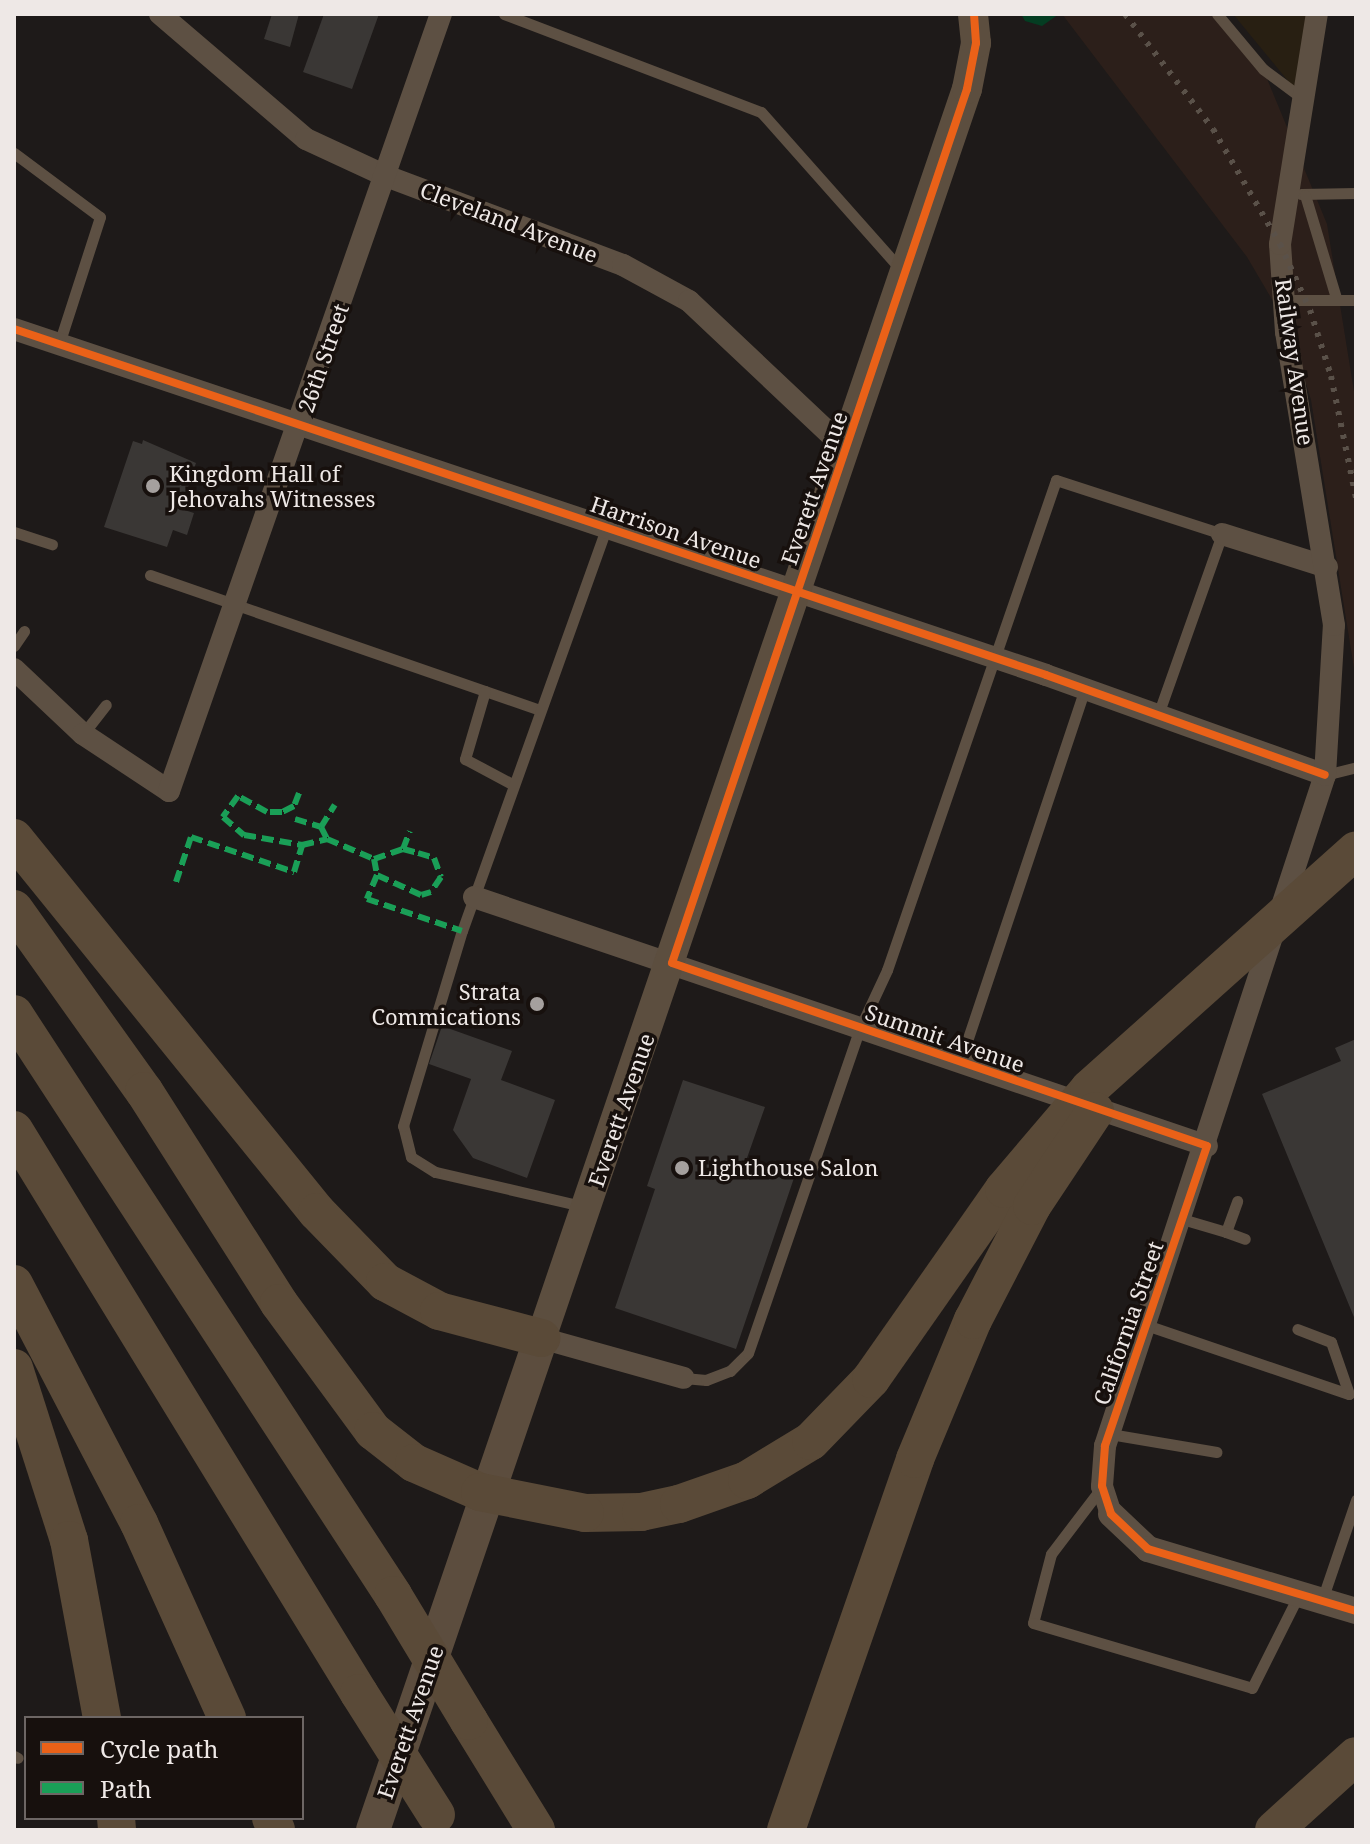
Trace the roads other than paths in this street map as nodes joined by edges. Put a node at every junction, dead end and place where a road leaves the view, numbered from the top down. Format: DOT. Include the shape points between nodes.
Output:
graph roads {
  1 [pos="160,14"];
  2 [pos="441,14"];
  3 [pos="504,14"];
  4 [pos="1217,14"];
  5 [pos="1317,14"];
  6 [pos="974,18"];
  7 [pos="1302,98"];
  8 [pos="14,153"];
  9 [pos="386,176"];
  10 [pos="1297,193"];
  11 [pos="1356,193"];
  12 [pos="905,275"];
  13 [pos="1336,298"];
  14 [pos="1285,300"];
  15 [pos="1356,300"];
  16 [pos="14,329"];
  17 [pos="59,344"];
  18 [pos="300,424"];
  19 [pos="846,449"];
  20 [pos="607,527"];
  21 [pos="14,532"];
  22 [pos="1222,534"];
  23 [pos="52,544"];
  24 [pos="1327,567"];
  25 [pos="150,575"];
  26 [pos="798,592"];
  27 [pos="236,603"];
  28 [pos="24,631"];
  29 [pos="14,646"];
  30 [pos="992,657"];
  31 [pos="14,669"];
  32 [pos="1085,689"];
  33 [pos="485,691"];
  34 [pos="106,705"];
  35 [pos="540,710"];
  36 [pos="1158,715"];
  37 [pos="83,734"];
  38 [pos="1356,767"];
  39 [pos="1325,775"];
  40 [pos="514,785"];
  41 [pos="14,838"];
  42 [pos="1356,850"];
  43 [pos="474,897"];
  44 [pos="14,909"];
  45 [pos="672,963"];
  46 [pos="14,1014"];
  47 [pos="860,1028"];
  48 [pos="960,1062"];
  49 [pos="14,1130"];
  50 [pos="1207,1146"];
  51 [pos="1018,1198"];
  52 [pos="1237,1201"];
  53 [pos="587,1207"];
  54 [pos="1182,1219"];
  55 [pos="1226,1232"];
  56 [pos="1245,1239"];
  57 [pos="14,1284"];
  58 [pos="1146,1325"];
  59 [pos="1297,1329"];
  60 [pos="541,1338"];
  61 [pos="14,1368"];
  62 [pos="684,1378"];
  63 [pos="1110,1434"];
  64 [pos="1216,1452"];
  65 [pos="1102,1486"];
  66 [pos="1356,1500"];
  67 [pos="1111,1514"];
  68 [pos="1310,1597"];
  69 [pos="1356,1611"];
  70 [pos="102,1716"];
  71 [pos="226,1716"];
  72 [pos="813,1752"];
  73 [pos="1356,1761"];
  74 [pos="441,1822"];
  75 [pos="373,1830"];
  76 [pos="536,1830"];
  77 [pos="786,1830"];
  78 [pos="796,1830"];
  79 [pos="1274,1830"];
  80 [pos="1293,1830"];
  81 [pos="1312,1830"];
  1 -- 9 [label="street, Cleveland Avenue" via="306,139"];
  2 -- 9 [label="street, 26th Street"];
  3 -- 12 [label="lane" via="761,112"];
  4 -- 7 [label="lane" via="1263,69"];
  5 -- 7 [label="street, Railway Avenue"];
  6 -- 12 [label="main road, Everett Avenue" via="967,89"];
  7 -- 10 [label="street, Railway Avenue"];
  8 -- 17 [label="lane" via="100,217"];
  9 -- 18 [label="street, 26th Street"];
  9 -- 19 [label="street, Cleveland Avenue" via="623,265 689,301"];
  10 -- 11 [label="lane"];
  10 -- 13 [label="lane"];
  10 -- 14 [label="street, Railway Avenue" via="1280,244"];
  12 -- 19 [label="main road, Everett Avenue"];
  13 -- 14 [label="lane"];
  13 -- 15 [label="lane"];
  14 -- 24 [label="street, Railway Avenue"];
  16 -- 17 [label="street, Harrison Avenue"];
  17 -- 18 [label="street, Harrison Avenue"];
  18 -- 20 [label="street, Harrison Avenue"];
  18 -- 27 [label="street, 26th Street"];
  19 -- 26 [label="main road, Everett Avenue"];
  20 -- 26 [label="street, Harrison Avenue"];
  20 -- 35 [label="lane"];
  21 -- 23 [label="lane"];
  22 -- 24 [label="street"];
  22 -- 30 [label="lane" via="1056,480"];
  22 -- 36 [label="lane"];
  24 -- 39 [label="street, Railway Avenue" via="1334,625"];
  25 -- 27 [label="lane"];
  26 -- 30 [label="street, Harrison Avenue"];
  26 -- 45 [label="main road, Everett Avenue"];
  27 -- 33 [label="lane"];
  27 -- 37 [label="street, 26th Street" via="169,791"];
  28 -- 29 [label="lane"];
  30 -- 32 [label="street, Harrison Avenue"];
  30 -- 47 [label="lane" via="887,970"];
  31 -- 37 [label="street"];
  32 -- 36 [label="street, Harrison Avenue"];
  32 -- 48 [label="lane"];
  33 -- 35 [label="lane"];
  33 -- 40 [label="lane" via="465,759"];
  34 -- 37 [label="lane"];
  35 -- 40 [label="lane"];
  36 -- 39 [label="street, Harrison Avenue"];
  38 -- 39 [label="lane"];
  39 -- 50 [label="street, California Street"];
  40 -- 43 [label="lane"];
  41 -- 60 [label="highway" via="317,1212 385,1282 439,1311"];
  42 -- 51 [label="highway, bridge" via="1158,1030"];
  43 -- 45 [label="street, Summit Avenue"];
  43 -- 53 [label="lane" via="409,1096 403,1126 411,1157 435,1172"];
  44 -- 51 [label="highway, bridge" via="151,1102 279,1303 373,1431 414,1463 480,1492 585,1513 641,1512 747,1480 811,1441 871,1379"];
  45 -- 47 [label="street, Summit Avenue"];
  45 -- 53 [label="main road, Everett Avenue"];
  46 -- 76 [label="highway, bridge" via="393,1595"];
  47 -- 48 [label="street, Summit Avenue"];
  47 -- 62 [label="lane" via="748,1353 718,1376"];
  48 -- 50 [label="street, Summit Avenue"];
  49 -- 74 [label="highway, bridge"];
  50 -- 54 [label="street, California Street"];
  51 -- 72 [label="highway" via="992,1278 946,1381"];
  52 -- 55 [label="lane"];
  53 -- 60 [label="main road, Everett Avenue"];
  54 -- 55 [label="lane"];
  54 -- 58 [label="street, California Street"];
  55 -- 56 [label="lane"];
  57 -- 71 [label="highway" via="139,1523"];
  58 -- 59 [label="lane" via="1349,1394 1331,1342"];
  58 -- 63 [label="street, California Street"];
  60 -- 62 [label="street"];
  60 -- 75 [label="main road, Everett Avenue"];
  61 -- 70 [label="highway" via="67,1530"];
  63 -- 64 [label="lane"];
  63 -- 65 [label="street, California Street"];
  65 -- 67 [label="street, California Street"];
  65 -- 68 [label="lane" via="1051,1554 1033,1623 1252,1688"];
  66 -- 68 [label="lane"];
  67 -- 68 [label="street" via="1148,1549"];
  68 -- 69 [label="street"];
  72 -- 77 [label="highway"];
  72 -- 78 [label="highway"];
  73 -- 79 [label="highway"];
  73 -- 80 [label="highway"];
  73 -- 81 [label="highway"];
}
